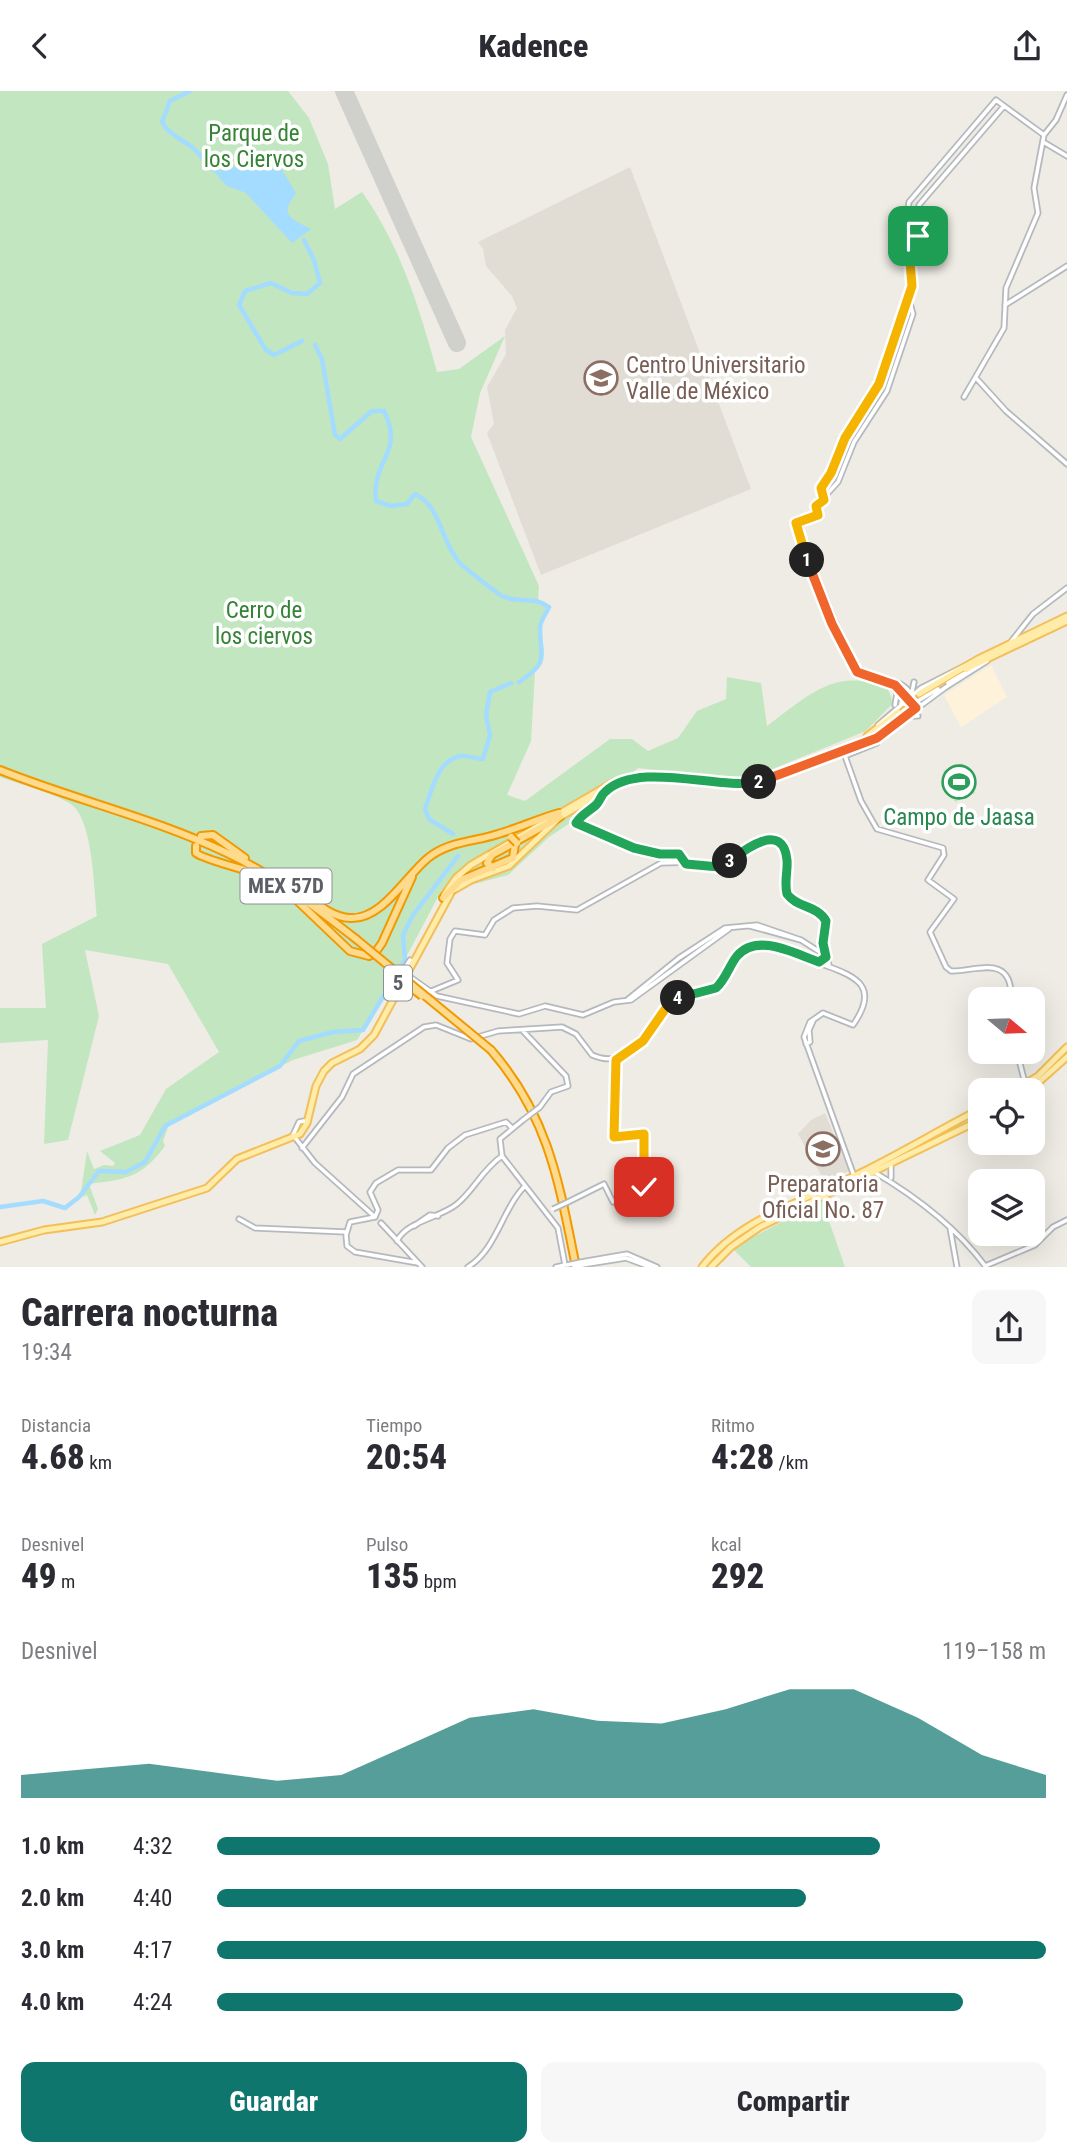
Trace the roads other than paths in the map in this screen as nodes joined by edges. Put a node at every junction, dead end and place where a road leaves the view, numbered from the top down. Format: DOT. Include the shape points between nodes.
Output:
graph roads {
  1 [pos="1067,95"];
  2 [pos="1004,106"];
  3 [pos="982,116"];
  4 [pos="990,122"];
  5 [pos="1044,135"];
  6 [pos="1044,142"];
  7 [pos="1067,156"];
  8 [pos="945,159"];
  9 [pos="953,166"];
  10 [pos="907,217"];
  11 [pos="917,221"];
  12 [pos="909,249"];
  13 [pos="1067,266"];
  14 [pos="908,298"];
  15 [pos="1005,305"];
  16 [pos="883,372"];
  17 [pos="893,375"];
  18 [pos="977,378"];
  19 [pos="880,381"];
  20 [pos="887,391"];
  21 [pos="964,397"];
  22 [pos="1067,464"];
  23 [pos="824,500"];
  24 [pos="802,544"];
  25 [pos="1067,588"];
  26 [pos="1067,619"];
  27 [pos="1009,644"];
  28 [pos="978,662"];
  29 [pos="890,682"];
  30 [pos="914,682"];
  31 [pos="918,699"];
  32 [pos="903,707"];
  33 [pos="893,710"];
  34 [pos="918,716"];
  35 [pos="903,718"];
  36 [pos="867,738"];
  37 [pos="877,738"];
  38 [pos="0,772"];
  39 [pos="603,793"];
  40 [pos="560,815"];
  41 [pos="496,835"];
  42 [pos="201,837"];
  43 [pos="513,841"];
  44 [pos="196,846"];
  45 [pos="517,860"];
  46 [pos="686,864"];
  47 [pos="493,867"];
  48 [pos="263,874"];
  49 [pos="272,877"];
  50 [pos="286,890"];
  51 [pos="443,898"];
  52 [pos="730,921"];
  53 [pos="735,927"];
  54 [pos="355,941"];
  55 [pos="826,957"];
  56 [pos="410,960"];
  57 [pos="819,962"];
  58 [pos="829,965"];
  59 [pos="405,973"];
  60 [pos="1010,987"];
  61 [pos="427,990"];
  62 [pos="394,994"];
  63 [pos="814,1019"];
  64 [pos="522,1030"];
  65 [pos="806,1044"];
  66 [pos="1067,1047"];
  67 [pos="617,1056"];
  68 [pos="1067,1057"];
  69 [pos="1037,1078"];
  70 [pos="1040,1078"];
  71 [pos="968,1116"];
  72 [pos="968,1125"];
  73 [pos="512,1128"];
  74 [pos="294,1136"];
  75 [pos="302,1148"];
  76 [pos="905,1154"];
  77 [pos="502,1156"];
  78 [pos="891,1166"];
  79 [pos="876,1173"];
  80 [pos="855,1176"];
  81 [pos="892,1180"];
  82 [pos="841,1182"];
  83 [pos="526,1186"];
  84 [pos="547,1212"];
  85 [pos="375,1217"];
  86 [pos="239,1220"];
  87 [pos="1067,1220"];
  88 [pos="380,1223"];
  89 [pos="950,1228"];
  90 [pos="346,1232"];
  91 [pos="731,1237"];
  92 [pos="0,1240"];
  93 [pos="398,1241"];
  94 [pos="737,1242"];
  95 [pos="606,1259"];
  96 [pos="401,1260"];
  97 [pos="420,1265"];
  98 [pos="574,1265"];
  99 [pos="957,1266"];
  100 [pos="400,1267"];
  101 [pos="468,1267"];
  102 [pos="556,1267"];
  103 [pos="650,1267"];
  104 [pos="657,1267"];
  105 [pos="702,1267"];
  106 [pos="711,1267"];
  107 [pos="985,1267"];
  1 -- 5 [label="street"];
  2 -- 3 [label="street" via="996,100"];
  2 -- 4 [label="street"];
  2 -- 5 [label="street"];
  3 -- 4 [label="street"];
  3 -- 8 [label="street"];
  4 -- 9 [label="street"];
  5 -- 6 [label="street"];
  6 -- 7 [label="street"];
  6 -- 15 [label="street" via="1034,188 1038,216 1008,284"];
  8 -- 9 [label="street"];
  8 -- 10 [label="street" via="909,202"];
  9 -- 11 [label="street" via="919,205"];
  10 -- 11 [label="street"];
  10 -- 12 [label="street"];
  11 -- 12 [label="street" via="918,236"];
  12 -- 14 [label="street" via="912,281"];
  13 -- 15 [label="street"];
  14 -- 16 [label="street"];
  14 -- 17 [label="street" via="913,314"];
  15 -- 18 [label="street" via="1004,327"];
  16 -- 17 [label="street"];
  16 -- 19 [label="street"];
  17 -- 20 [label="street"];
  18 -- 21 [label="street"];
  18 -- 22 [label="street" via="1006,411"];
  19 -- 20 [label="street"];
  19 -- 23 [label="street" via="821,488"];
  20 -- 23 [label="street"];
  23 -- 24 [label="street" via="816,506 818,515 797,522"];
  24 -- 29 [label="street" via="832,624 857,672"];
  24 -- 31 [label="street" via="859,670 895,680"];
  25 -- 27 [label="street" via="1033,614"];
  26 -- 27 [label="main road"];
  26 -- 28 [label="main road"];
  27 -- 28 [label="main road"];
  28 -- 31 [label="main road"];
  29 -- 31 [label="street"];
  29 -- 33 [label="street" via="897,698"];
  30 -- 31 [label="street"];
  31 -- 32 [label="street"];
  31 -- 35 [label="street"];
  32 -- 33 [label="street"];
  32 -- 35 [label="street" via="909,707"];
  32 -- 36 [label="main road, 5"];
  33 -- 36 [label="street"];
  34 -- 35 [label="street"];
  35 -- 37 [label="street"];
  36 -- 37 [label="street"];
  36 -- 39 [label="main road, 5" via="761,782 638,777"];
  36 -- 40 [label="main road, 5" via="747,782 633,775"];
  37 -- 60 [label="street" via="877,743 845,756 860,801 877,829 938,845 944,852 928,880 954,899 933,926 931,938 951,971 981,965 998,971"];
  38 -- 48 [label="highway, MEX 57D" via="192,837"];
  39 -- 40 [label="main road, 5"];
  39 -- 46 [label="street" via="576,823 634,848 679,854"];
  40 -- 41 [label="highway"];
  40 -- 45 [label="main road, 5"];
  40 -- 47 [label="highway" via="492,855 486,863"];
  40 -- 51 [label="main road, 5" via="471,865"];
  41 -- 43 [label="highway"];
  41 -- 49 [label="highway" via="443,848 373,912 358,918 335,915 302,890"];
  42 -- 48 [label="highway" via="213,835"];
  43 -- 45 [label="highway"];
  43 -- 47 [label="highway" via="513,857"];
  43 -- 50 [label="highway" via="497,838 455,846 426,865 410,881 382,943 369,956 350,951"];
  44 -- 48 [label="highway" via="201,858"];
  45 -- 59 [label="main road, 5" via="452,891"];
  46 -- 55 [label="street" via="724,865 757,841 779,845 787,859 787,894 797,904 818,911 826,921"];
  46 -- 61 [label="street" via="658,864 577,910 513,908 494,920 485,935 459,931 453,934 447,963 458,980"];
  47 -- 51 [label="highway" via="454,884"];
  48 -- 49 [label="highway, MEX 57D"];
  48 -- 50 [label="highway, MEX 57D"];
  49 -- 54 [label="highway, MEX 57D"];
  50 -- 54 [label="highway, MEX 57D"];
  51 -- 56 [label="main road, 5"];
  52 -- 53 [label="street"];
  53 -- 55 [label="street" via="749,926 801,940"];
  53 -- 61 [label="street" via="626,1000 583,1015 545,1006 519,1014 445,999"];
  54 -- 98 [label="highway, MEX 57D, bridge" via="489,1052 516,1089 540,1131"];
  55 -- 57 [label="street"];
  55 -- 58 [label="street"];
  56 -- 59 [label="main road, 5"];
  56 -- 62 [label="street" via="393,986"];
  57 -- 58 [label="street"];
  57 -- 67 [label="street" via="765,944 745,949 716,988 672,1001 643,1041"];
  58 -- 63 [label="street" via="859,982 866,1000 851,1025 828,1013"];
  59 -- 61 [label="street"];
  59 -- 62 [label="main road, 5"];
  61 -- 62 [label="street" via="410,988"];
  62 -- 74 [label="main road, 5" via="367,1039 330,1060 318,1073 304,1121"];
  62 -- 74 [label="main road, 5" via="370,1041 324,1071 307,1123"];
  63 -- 65 [label="street"];
  63 -- 65 [label="street" via="803,1037"];
  64 -- 67 [label="street" via="567,1028 592,1055 602,1059"];
  64 -- 73 [label="street, bridge" via="565,1074 568,1086 554,1090"];
  64 -- 75 [label="street" via="471,1038 436,1025 417,1031 353,1075 342,1097"];
  65 -- 80 [label="street"];
  66 -- 69 [label="main road"];
  67 -- 84 [label="street, bridge" via="614,1137 644,1134 644,1187 613,1202 604,1184"];
  68 -- 70 [label="main road"];
  71 -- 76 [label="main road"];
  72 -- 76 [label="main road"];
  73 -- 77 [label="street" via="500,1139"];
  73 -- 85 [label="street" via="509,1123 465,1135 434,1168 403,1169 388,1175 373,1186 370,1198 378,1210"];
  74 -- 75 [label="street"];
  74 -- 92 [label="main road" via="236,1156 211,1182 198,1188 102,1219 54,1224"];
  75 -- 85 [label="street"];
  76 -- 78 [label="main road"];
  76 -- 80 [label="main road"];
  77 -- 83 [label="street"];
  77 -- 93 [label="street" via="480,1174 458,1203 438,1216 430,1215 401,1234"];
  78 -- 79 [label="main road"];
  78 -- 81 [label="street"];
  79 -- 81 [label="street"];
  79 -- 82 [label="street"];
  79 -- 94 [label="main road"];
  80 -- 82 [label="main road"];
  81 -- 89 [label="street"];
  82 -- 91 [label="main road"];
  83 -- 84 [label="street"];
  83 -- 101 [label="street" via="512,1200 489,1245"];
  84 -- 98 [label="street"];
  85 -- 90 [label="street" via="351,1222"];
  86 -- 90 [label="street" via="255,1228"];
  87 -- 107 [label="street" via="1035,1245"];
  88 -- 93 [label="street"];
  89 -- 99 [label="street"];
  89 -- 107 [label="street"];
  90 -- 96 [label="street" via="347,1246 355,1252"];
  91 -- 94 [label="street"];
  91 -- 105 [label="main road"];
  93 -- 97 [label="street"];
  94 -- 106 [label="main road"];
  95 -- 98 [label="street"];
  95 -- 103 [label="street" via="630,1258"];
  95 -- 104 [label="street" via="631,1254"];
  96 -- 97 [label="street"];
  96 -- 100 [label="street"];
  98 -- 102 [label="street"];
}
